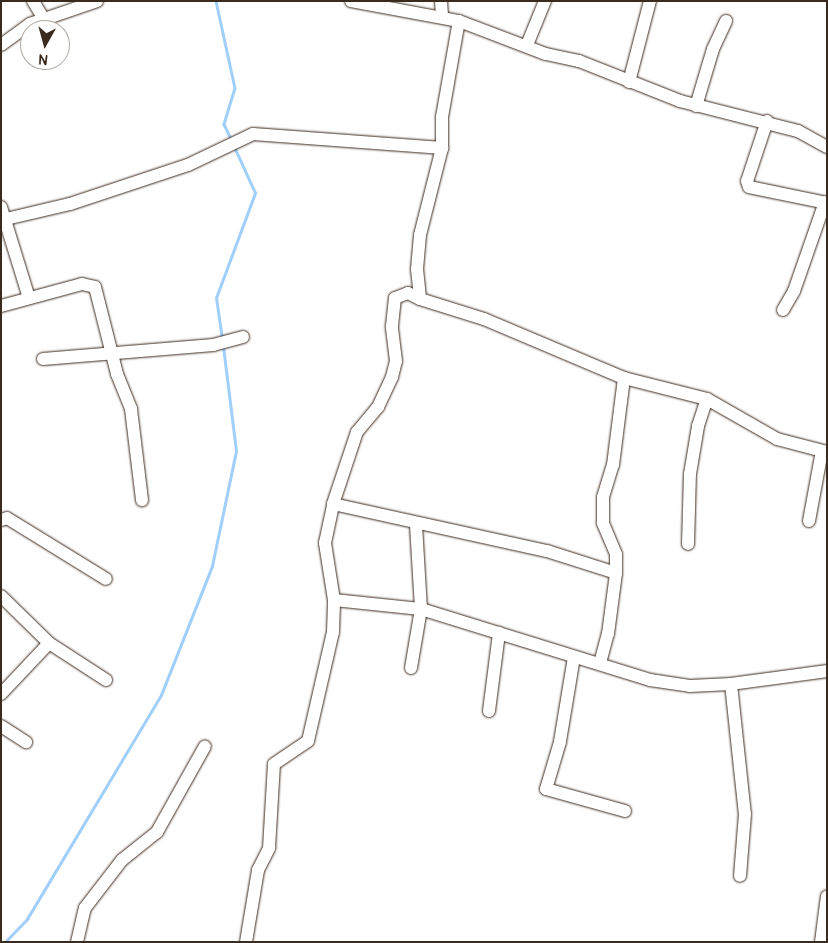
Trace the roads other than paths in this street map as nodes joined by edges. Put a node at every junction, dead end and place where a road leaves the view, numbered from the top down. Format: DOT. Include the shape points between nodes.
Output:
graph roads {
  1 [pos="33,1"];
  2 [pos="97,1"];
  3 [pos="351,1"];
  4 [pos="441,1"];
  5 [pos="545,1"];
  6 [pos="650,1"];
  7 [pos="442,16"];
  8 [pos="44,19"];
  9 [pos="459,21"];
  10 [pos="726,21"];
  11 [pos="1,45"];
  12 [pos="527,45"];
  13 [pos="629,82"];
  14 [pos="696,106"];
  15 [pos="768,121"];
  16 [pos="827,147"];
  17 [pos="442,148"];
  18 [pos="826,203"];
  19 [pos="3,213"];
  20 [pos="7,240"];
  21 [pos="29,298"];
  22 [pos="420,299"];
  23 [pos="1,306"];
  24 [pos="783,310"];
  25 [pos="243,337"];
  26 [pos="112,354"];
  27 [pos="43,359"];
  28 [pos="624,378"];
  29 [pos="707,399"];
  30 [pos="824,451"];
  31 [pos="142,500"];
  32 [pos="333,504"];
  33 [pos="1,520"];
  34 [pos="810,520"];
  35 [pos="416,524"];
  36 [pos="688,544"];
  37 [pos="616,573"];
  38 [pos="106,579"];
  39 [pos="1,596"];
  40 [pos="334,600"];
  41 [pos="421,610"];
  42 [pos="499,633"];
  43 [pos="50,644"];
  44 [pos="574,658"];
  45 [pos="600,663"];
  46 [pos="411,668"];
  47 [pos="827,671"];
  48 [pos="106,680"];
  49 [pos="731,684"];
  50 [pos="1,694"];
  51 [pos="489,711"];
  52 [pos="1,726"];
  53 [pos="26,742"];
  54 [pos="205,746"];
  55 [pos="625,811"];
  56 [pos="740,876"];
  57 [pos="827,896"];
  58 [pos="77,942"];
  59 [pos="246,942"];
  60 [pos="821,942"];
  1 -- 8 [label="street"];
  2 -- 8 [label="street"];
  3 -- 7 [label="street"];
  4 -- 7 [label="street"];
  5 -- 12 [label="street"];
  6 -- 13 [label="street"];
  7 -- 9 [label="street"];
  8 -- 11 [label="street"];
  9 -- 12 [label="street"];
  9 -- 17 [label="street" via="442,117"];
  10 -- 14 [label="street" via="713,49"];
  12 -- 13 [label="street" via="546,54 578,60"];
  13 -- 14 [label="street"];
  14 -- 15 [label="street"];
  15 -- 16 [label="street" via="798,131"];
  15 -- 18 [label="street" via="747,181 749,187"];
  17 -- 19 [label="street" via="253,134 188,165 70,204"];
  17 -- 22 [label="street" via="420,234 417,269"];
  18 -- 24 [label="street" via="794,292"];
  19 -- 20 [label="street"];
  20 -- 21 [label="street"];
  21 -- 23 [label="street"];
  21 -- 26 [label="street" via="82,284 95,287"];
  22 -- 28 [label="street" via="484,319"];
  22 -- 32 [label="street" via="408,294 395,298 392,326 396,361 392,377 378,407 357,432"];
  25 -- 26 [label="street" via="213,345"];
  26 -- 27 [label="street"];
  26 -- 31 [label="street" via="131,409"];
  28 -- 29 [label="street"];
  28 -- 37 [label="street" via="612,465 603,498 602,523 616,554"];
  29 -- 30 [label="street" via="777,439"];
  29 -- 36 [label="street" via="698,426 690,474"];
  30 -- 34 [label="street"];
  32 -- 35 [label="street"];
  32 -- 40 [label="street" via="325,543"];
  33 -- 38 [label="street" via="7,518"];
  35 -- 37 [label="street" via="547,551"];
  35 -- 41 [label="street"];
  37 -- 45 [label="street" via="608,634"];
  39 -- 43 [label="street"];
  40 -- 41 [label="street"];
  40 -- 59 [label="street" via="333,632 308,741 274,764 269,848 258,870"];
  41 -- 42 [label="street"];
  41 -- 46 [label="street"];
  42 -- 44 [label="street"];
  42 -- 51 [label="street"];
  43 -- 48 [label="street"];
  43 -- 50 [label="street"];
  44 -- 45 [label="street"];
  44 -- 55 [label="street" via="560,742 546,789"];
  45 -- 49 [label="street" via="650,680 690,686"];
  47 -- 49 [label="street"];
  49 -- 56 [label="street" via="745,814"];
  52 -- 53 [label="street"];
  54 -- 58 [label="street" via="157,832 122,860 85,908"];
  57 -- 60 [label="street"];
}
